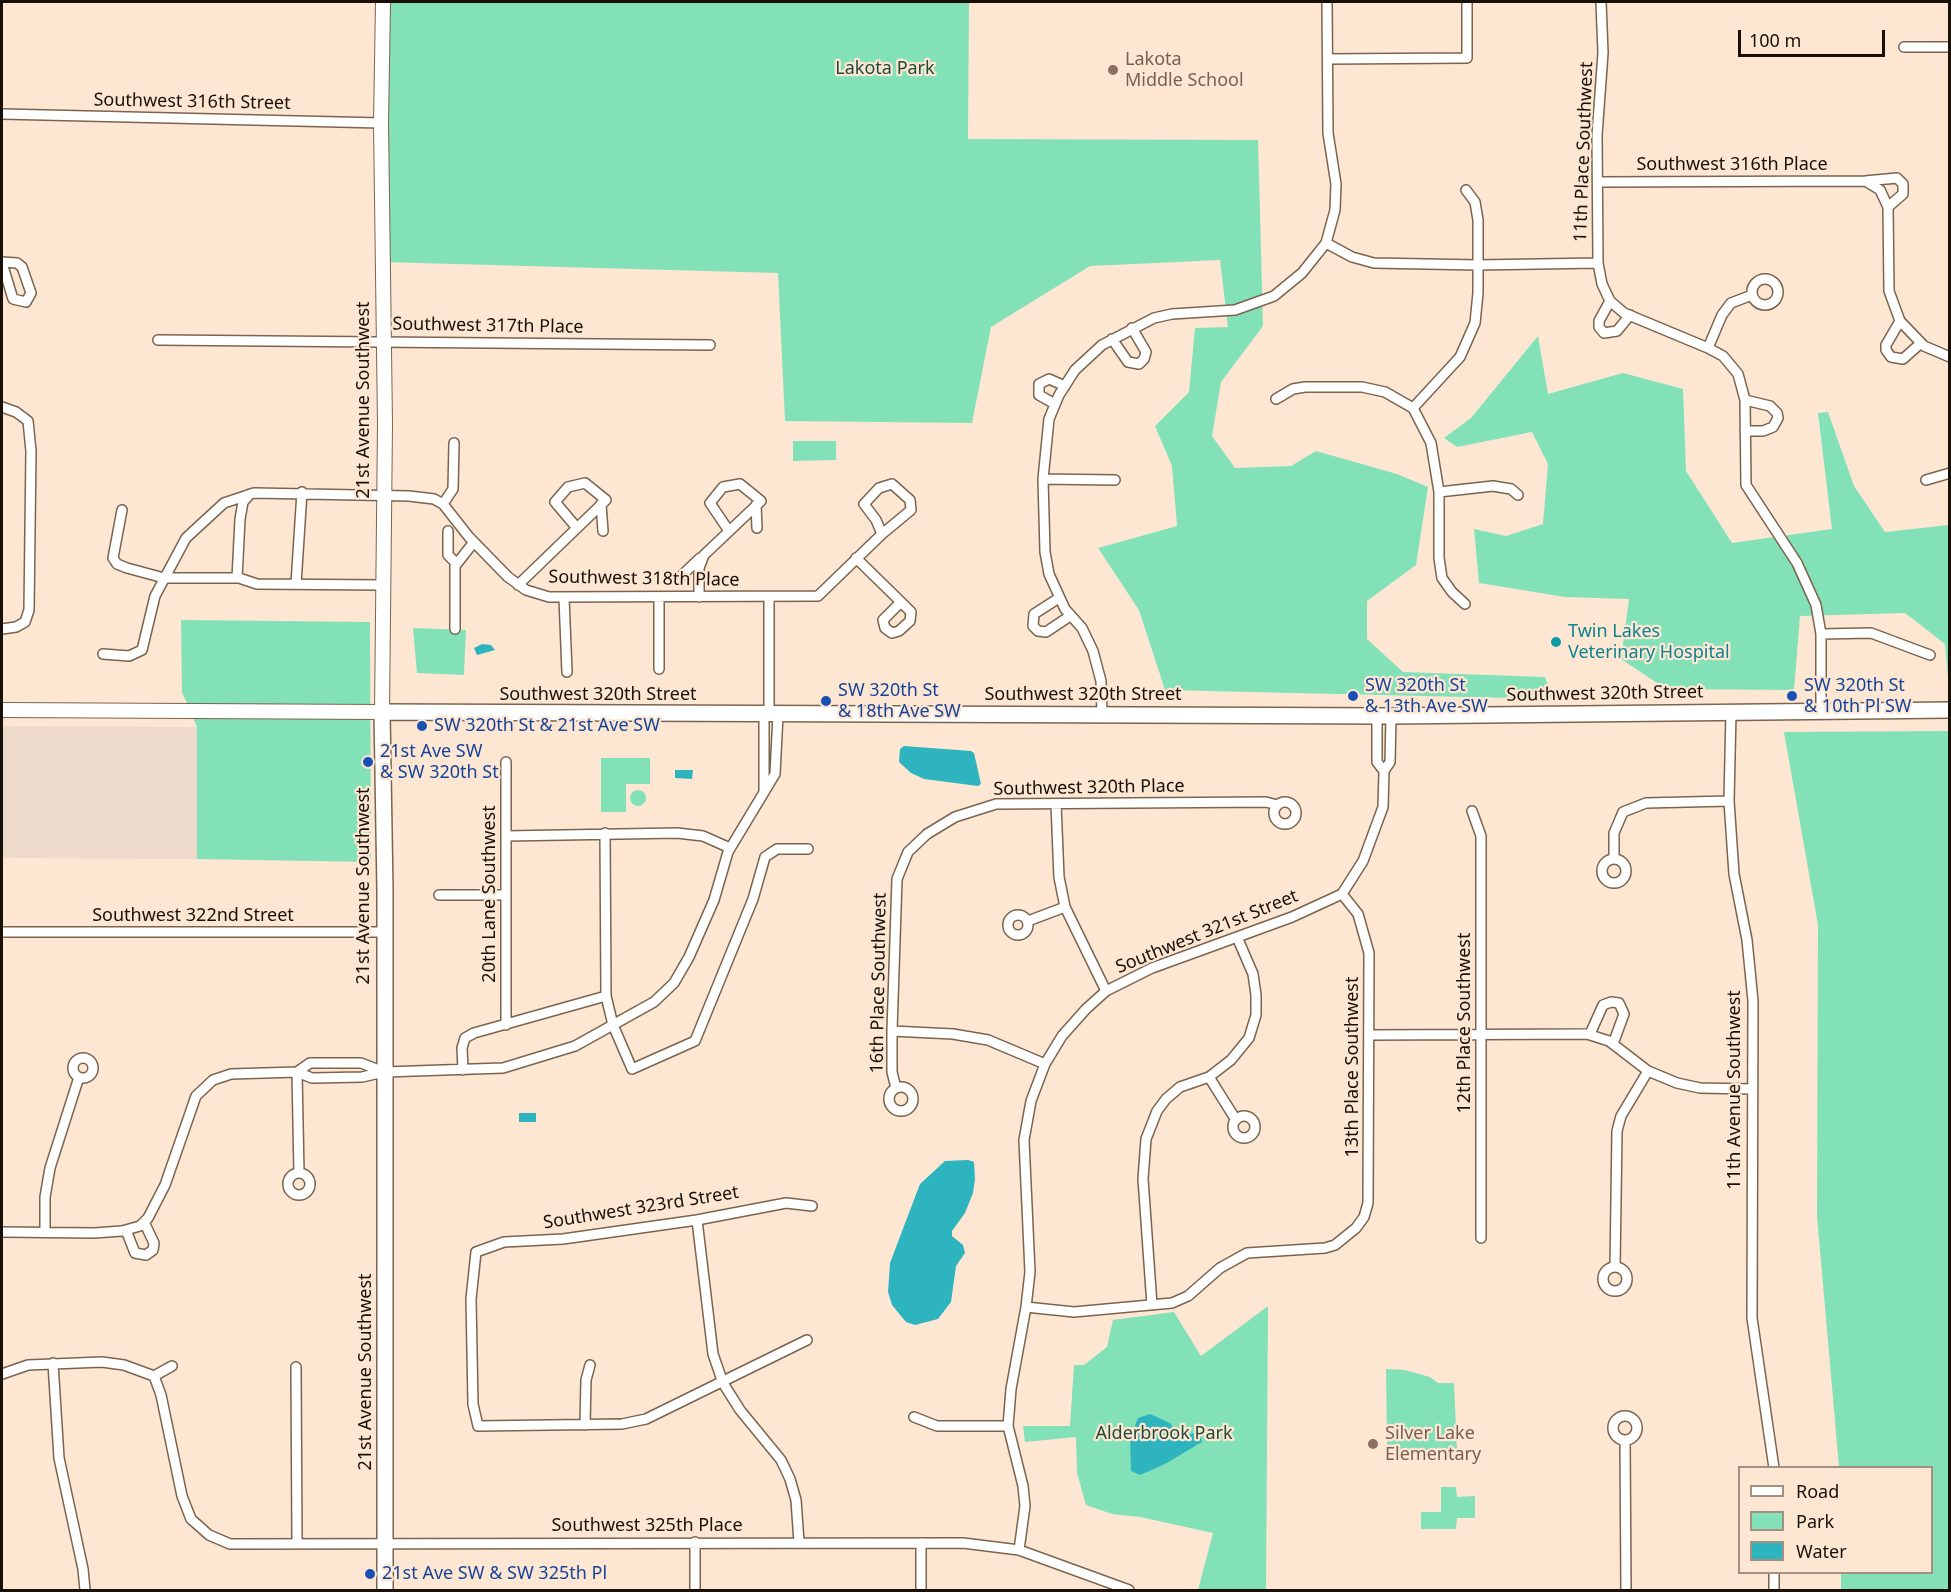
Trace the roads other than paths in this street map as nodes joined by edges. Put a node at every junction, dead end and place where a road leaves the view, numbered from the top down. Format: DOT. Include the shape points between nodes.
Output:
graph roads {
  1 [pos="383,2"];
  2 [pos="1327,2"];
  3 [pos="1467,2"];
  4 [pos="1601,2"];
  5 [pos="1904,47"];
  6 [pos="1950,47"];
  7 [pos="1328,59"];
  8 [pos="2,114"];
  9 [pos="381,123"];
  10 [pos="1598,182"];
  11 [pos="1865,182"];
  12 [pos="1466,190"];
  13 [pos="1888,207"];
  14 [pos="1326,243"];
  15 [pos="1598,263"];
  16 [pos="1478,265"];
  17 [pos="1752,295"];
  18 [pos="1610,301"];
  19 [pos="1630,315"];
  20 [pos="1900,321"];
  21 [pos="1132,328"];
  22 [pos="1112,339"];
  23 [pos="158,340"];
  24 [pos="384,342"];
  25 [pos="1921,343"];
  26 [pos="710,345"];
  27 [pos="1708,348"];
  28 [pos="1950,357"];
  29 [pos="1065,386"];
  30 [pos="1276,399"];
  31 [pos="1745,400"];
  32 [pos="1055,404"];
  33 [pos="2,407"];
  34 [pos="1413,408"];
  35 [pos="1745,431"];
  36 [pos="454,443"];
  37 [pos="1950,473"];
  38 [pos="1043,479"];
  39 [pos="1115,480"];
  40 [pos="1926,480"];
  41 [pos="302,492"];
  42 [pos="1439,492"];
  43 [pos="250,494"];
  44 [pos="1518,495"];
  45 [pos="384,496"];
  46 [pos="443,504"];
  47 [pos="601,504"];
  48 [pos="756,505"];
  49 [pos="122,510"];
  50 [pos="577,528"];
  51 [pos="757,528"];
  52 [pos="448,531"];
  53 [pos="603,531"];
  54 [pos="729,531"];
  55 [pos="882,534"];
  56 [pos="474,543"];
  57 [pos="704,555"];
  58 [pos="856,558"];
  59 [pos="456,563"];
  60 [pos="164,578"];
  61 [pos="237,578"];
  62 [pos="678,579"];
  63 [pos="296,584"];
  64 [pos="384,585"];
  65 [pos="518,585"];
  66 [pos="658,597"];
  67 [pos="699,597"];
  68 [pos="769,597"];
  69 [pos="564,598"];
  70 [pos="1059,598"];
  71 [pos="901,602"];
  72 [pos="1465,604"];
  73 [pos="1070,616"];
  74 [pos="2,629"];
  75 [pos="455,629"];
  76 [pos="1821,634"];
  77 [pos="103,654"];
  78 [pos="1930,655"];
  79 [pos="658,669"];
  80 [pos="567,672"];
  81 [pos="2,710"];
  82 [pos="1950,710"];
  83 [pos="1821,711"];
  84 [pos="381,712"];
  85 [pos="1731,712"];
  86 [pos="1102,714"];
  87 [pos="770,715"];
  88 [pos="1384,716"];
  89 [pos="506,762"];
  90 [pos="1384,771"];
  91 [pos="1729,801"];
  92 [pos="1056,804"];
  93 [pos="1277,805"];
  94 [pos="1472,811"];
  95 [pos="605,834"];
  96 [pos="506,836"];
  97 [pos="730,848"];
  98 [pos="808,849"];
  99 [pos="1614,859"];
  100 [pos="897,879"];
  101 [pos="1342,894"];
  102 [pos="439,895"];
  103 [pos="506,895"];
  104 [pos="1065,907"];
  105 [pos="1028,921"];
  106 [pos="2,932"];
  107 [pos="384,932"];
  108 [pos="1237,937"];
  109 [pos="1106,991"];
  110 [pos="606,996"];
  111 [pos="506,1025"];
  112 [pos="613,1025"];
  113 [pos="892,1031"];
  114 [pos="1483,1034"];
  115 [pos="1590,1034"];
  116 [pos="1369,1035"];
  117 [pos="1613,1044"];
  118 [pos="1045,1064"];
  119 [pos="463,1070"];
  120 [pos="1648,1071"];
  121 [pos="297,1072"];
  122 [pos="384,1072"];
  123 [pos="79,1077"];
  124 [pos="1209,1077"];
  125 [pos="896,1088"];
  126 [pos="1752,1089"];
  127 [pos="1236,1120"];
  128 [pos="299,1173"];
  129 [pos="812,1206"];
  130 [pos="698,1220"];
  131 [pos="142,1224"];
  132 [pos="126,1230"];
  133 [pos="2,1232"];
  134 [pos="45,1232"];
  135 [pos="1481,1238"];
  136 [pos="1615,1267"];
  137 [pos="1152,1305"];
  138 [pos="1026,1307"];
  139 [pos="807,1340"];
  140 [pos="53,1363"];
  141 [pos="590,1365"];
  142 [pos="172,1366"];
  143 [pos="296,1367"];
  144 [pos="2,1374"];
  145 [pos="154,1376"];
  146 [pos="723,1383"];
  147 [pos="914,1417"];
  148 [pos="585,1425"];
  149 [pos="1008,1426"];
  150 [pos="1625,1440"];
  151 [pos="1774,1466"];
  152 [pos="695,1542"];
  153 [pos="799,1542"];
  154 [pos="297,1543"];
  155 [pos="921,1543"];
  156 [pos="385,1544"];
  157 [pos="1019,1550"];
  158 [pos="1774,1574"];
  159 [pos="85,1590"];
  160 [pos="385,1590"];
  161 [pos="695,1590"];
  162 [pos="921,1590"];
  163 [pos="1129,1590"];
  164 [pos="1626,1590"];
  165 [pos="1774,1590"];
  1 -- 9 [label="main road, 21st Avenue Southwest"];
  2 -- 7 [label="street"];
  3 -- 7 [label="street" via="1467,58"];
  4 -- 10 [label="street, 11th Place Southwest"];
  5 -- 6 [label="street"];
  7 -- 14 [label="street" via="1328,133 1336,190"];
  8 -- 9 [label="street, Southwest 316th Street"];
  9 -- 24 [label="main road, 21st Avenue Southwest"];
  10 -- 11 [label="street, Southwest 316th Place"];
  10 -- 15 [label="street, 11th Place Southwest"];
  11 -- 13 [label="street" via="1880,190"];
  11 -- 13 [label="street, Southwest 316th Place" via="1884,177 1901,180 1903,194"];
  12 -- 16 [label="street" via="1477,209"];
  13 -- 20 [label="street" via="1889,291"];
  14 -- 16 [label="street" via="1374,263"];
  14 -- 21 [label="street" via="1289,285 1255,304 1234,310 1172,314"];
  15 -- 16 [label="street"];
  15 -- 18 [label="street, 11th Place Southwest"];
  16 -- 34 [label="street" via="1477,309 1471,336 1460,357"];
  17 -- 27 [label="street" via="1731,303"];
  18 -- 19 [label="street"];
  18 -- 19 [label="street" via="1599,321 1604,333 1617,331"];
  19 -- 27 [label="street"];
  20 -- 25 [label="street"];
  20 -- 25 [label="street" via="1886,345 1891,357 1903,359"];
  21 -- 22 [label="street"];
  21 -- 22 [label="street" via="1146,352 1139,364 1128,362"];
  22 -- 29 [label="street" via="1088,357"];
  23 -- 24 [label="street, Southwest 317th Place"];
  24 -- 26 [label="street, Southwest 317th Place"];
  24 -- 45 [label="main road, 21st Avenue Southwest"];
  25 -- 28 [label="street"];
  27 -- 31 [label="street" via="1731,364"];
  29 -- 32 [label="street"];
  29 -- 32 [label="street" via="1048,379 1039,384 1039,395"];
  30 -- 34 [label="street" via="1305,387 1362,387 1385,392"];
  31 -- 35 [label="street"];
  31 -- 35 [label="street" via="1770,406 1778,418 1763,431"];
  32 -- 38 [label="street" via="1045,442"];
  33 -- 74 [label="street" via="28,421 31,451 29,610 25,622"];
  34 -- 42 [label="street" via="1431,443"];
  35 -- 76 [label="street" via="1746,485 1810,588"];
  36 -- 46 [label="street" via="453,489"];
  37 -- 40 [label="street"];
  38 -- 39 [label="street"];
  38 -- 70 [label="street" via="1045,552"];
  41 -- 43 [label="street"];
  41 -- 45 [label="street"];
  41 -- 63 [label="street"];
  42 -- 44 [label="street" via="1494,486 1511,489"];
  42 -- 72 [label="street" via="1442,578"];
  43 -- 60 [label="street" via="231,499 206,518 186,538"];
  43 -- 61 [label="street" via="243,502 240,519"];
  45 -- 46 [label="street" via="422,497"];
  45 -- 64 [label="main road, 21st Avenue Southwest"];
  46 -- 56 [label="street, Southwest 318th Place"];
  47 -- 50 [label="street"];
  47 -- 50 [label="street" via="606,500 588,484 568,487 555,503"];
  47 -- 53 [label="street"];
  48 -- 51 [label="street"];
  48 -- 54 [label="street"];
  48 -- 54 [label="street" via="761,501 743,485 723,487 710,504"];
  49 -- 60 [label="street" via="113,549 117,564"];
  50 -- 65 [label="street"];
  52 -- 59 [label="street" via="448,555"];
  54 -- 57 [label="street"];
  55 -- 55 [label="street, Southwest 318th Place" via="912,507 910,500 892,484 879,488 864,504"];
  55 -- 58 [label="street, Southwest 318th Place"];
  56 -- 59 [label="street"];
  56 -- 65 [label="street, Southwest 318th Place"];
  57 -- 62 [label="street"];
  57 -- 67 [label="street" via="699,568"];
  58 -- 68 [label="street, Southwest 318th Place" via="818,596"];
  58 -- 71 [label="street"];
  59 -- 75 [label="street"];
  60 -- 61 [label="street"];
  60 -- 77 [label="street" via="151,608 142,650 123,656"];
  61 -- 63 [label="street" via="257,584"];
  63 -- 64 [label="street"];
  64 -- 84 [label="main road, 21st Avenue Southwest"];
  65 -- 69 [label="street, Southwest 318th Place" via="534,594"];
  66 -- 67 [label="street, Southwest 318th Place"];
  66 -- 69 [label="street, Southwest 318th Place"];
  66 -- 79 [label="street"];
  67 -- 68 [label="street, Southwest 318th Place"];
  68 -- 87 [label="street"];
  69 -- 80 [label="street"];
  70 -- 73 [label="street"];
  70 -- 73 [label="street" via="1034,614 1033,626 1046,632"];
  73 -- 86 [label="street" via="1088,638 1098,665"];
  76 -- 78 [label="street" via="1871,633"];
  76 -- 83 [label="street"];
  81 -- 84 [label="main road, Southwest 320th Street"];
  82 -- 83 [label="main road, Southwest 320th Street"];
  83 -- 85 [label="main road, Southwest 320th Street"];
  84 -- 87 [label="main road, Southwest 320th Street"];
  84 -- 107 [label="main road, 21st Avenue Southwest"];
  85 -- 88 [label="main road, Southwest 320th Street"];
  85 -- 91 [label="street, 11th Avenue Southwest"];
  86 -- 87 [label="main road, Southwest 320th Street"];
  86 -- 88 [label="main road, Southwest 320th Street"];
  87 -- 97 [label="street" via="777,766"];
  88 -- 90 [label="street" via="1390,762"];
  88 -- 90 [label="street" via="1377,762"];
  89 -- 96 [label="street, 20th Lane Southwest"];
  90 -- 101 [label="street" via="1383,807 1377,826 1363,861"];
  91 -- 99 [label="street" via="1646,803 1623,812 1614,833"];
  91 -- 126 [label="street, 11th Avenue Southwest" via="1734,874 1747,940 1753,1002"];
  92 -- 93 [label="street, Southwest 320th Place"];
  92 -- 100 [label="street, Southwest 320th Place" via="996,804 955,817 916,843"];
  92 -- 104 [label="street" via="1059,876"];
  94 -- 114 [label="street, 12th Place Southwest" via="1481,836"];
  95 -- 96 [label="street"];
  95 -- 97 [label="street" via="703,836"];
  95 -- 110 [label="street"];
  96 -- 103 [label="street, 20th Lane Southwest"];
  97 -- 112 [label="street" via="714,900 674,982 654,1002"];
  98 -- 112 [label="street" via="777,849 765,857 753,899 695,1041 632,1069"];
  100 -- 113 [label="street, 16th Place Southwest"];
  101 -- 108 [label="street, Southwest 321st Street"];
  101 -- 116 [label="street, 13th Place Southwest" via="1358,914 1369,953"];
  102 -- 103 [label="street"];
  103 -- 111 [label="street, 20th Lane Southwest"];
  104 -- 105 [label="street"];
  104 -- 109 [label="street"];
  106 -- 107 [label="street, Southwest 322nd Street"];
  107 -- 122 [label="main road, 21st Avenue Southwest"];
  108 -- 109 [label="street, Southwest 321st Street" via="1152,968"];
  108 -- 124 [label="street" via="1253,974 1256,1015 1249,1038 1231,1060"];
  109 -- 118 [label="street, Southwest 321st Street" via="1062,1036"];
  110 -- 111 [label="street"];
  110 -- 112 [label="street"];
  111 -- 119 [label="street" via="465,1038"];
  112 -- 119 [label="street" via="575,1046 539,1058 503,1068"];
  113 -- 118 [label="street" via="988,1040"];
  113 -- 125 [label="street, 16th Place Southwest"];
  114 -- 115 [label="street"];
  114 -- 116 [label="street"];
  114 -- 135 [label="street, 12th Place Southwest"];
  115 -- 117 [label="street"];
  115 -- 117 [label="street" via="1603,1005 1618,1004 1624,1014"];
  116 -- 137 [label="street, 13th Place Southwest" via="1368,1203 1364,1217 1345,1239 1325,1248 1247,1253 1220,1268 1188,1296"];
  117 -- 120 [label="street"];
  118 -- 138 [label="street, Southwest 321st Street" via="1031,1101 1024,1140 1030,1272"];
  119 -- 122 [label="street"];
  120 -- 126 [label="street" via="1700,1088"];
  120 -- 136 [label="street" via="1621,1116 1617,1131"];
  121 -- 122 [label="street" via="312,1078 362,1077"];
  121 -- 122 [label="street" via="310,1063 361,1063"];
  121 -- 128 [label="street"];
  121 -- 131 [label="street" via="231,1074 213,1080 196,1096 165,1185"];
  122 -- 156 [label="main road, 21st Avenue Southwest"];
  123 -- 134 [label="street" via="50,1168"];
  124 -- 127 [label="street"];
  124 -- 137 [label="street" via="1180,1087 1166,1100 1146,1138 1143,1179"];
  126 -- 151 [label="street, 11th Avenue Southwest" via="1752,1318"];
  129 -- 130 [label="street, Southwest 323rd Street" via="786,1203"];
  130 -- 146 [label="street" via="710,1338"];
  130 -- 148 [label="street, Southwest 323rd Street" via="562,1239 504,1242 476,1252 471,1357 478,1426"];
  131 -- 132 [label="street"];
  131 -- 132 [label="street" via="154,1243 153,1250 146,1255 135,1253"];
  132 -- 134 [label="street"];
  133 -- 134 [label="street"];
  137 -- 138 [label="street" via="1074,1312"];
  138 -- 149 [label="street, Southwest 321st Street"];
  139 -- 146 [label="street"];
  140 -- 144 [label="street" via="28,1365"];
  140 -- 145 [label="street" via="102,1362"];
  140 -- 159 [label="street" via="59,1458"];
  141 -- 148 [label="street"];
  142 -- 145 [label="street"];
  143 -- 154 [label="street"];
  145 -- 154 [label="street, Southwest 325th Place" via="191,1519 209,1535 230,1544"];
  146 -- 148 [label="street" via="646,1419"];
  146 -- 153 [label="street" via="781,1460 796,1500"];
  147 -- 149 [label="street" via="945,1427"];
  149 -- 157 [label="street, Southwest 321st Street" via="1025,1506"];
  150 -- 164 [label="street"];
  152 -- 153 [label="street, Southwest 325th Place"];
  152 -- 156 [label="street, Southwest 325th Place"];
  152 -- 161 [label="street"];
  153 -- 155 [label="street, Southwest 325th Place"];
  154 -- 156 [label="street, Southwest 325th Place"];
  155 -- 157 [label="street, Southwest 325th Place"];
  155 -- 162 [label="street"];
  156 -- 160 [label="main road, 21st Avenue Southwest"];
  157 -- 163 [label="street, Southwest 325th Place"];
  158 -- 165 [label="street"];
}
